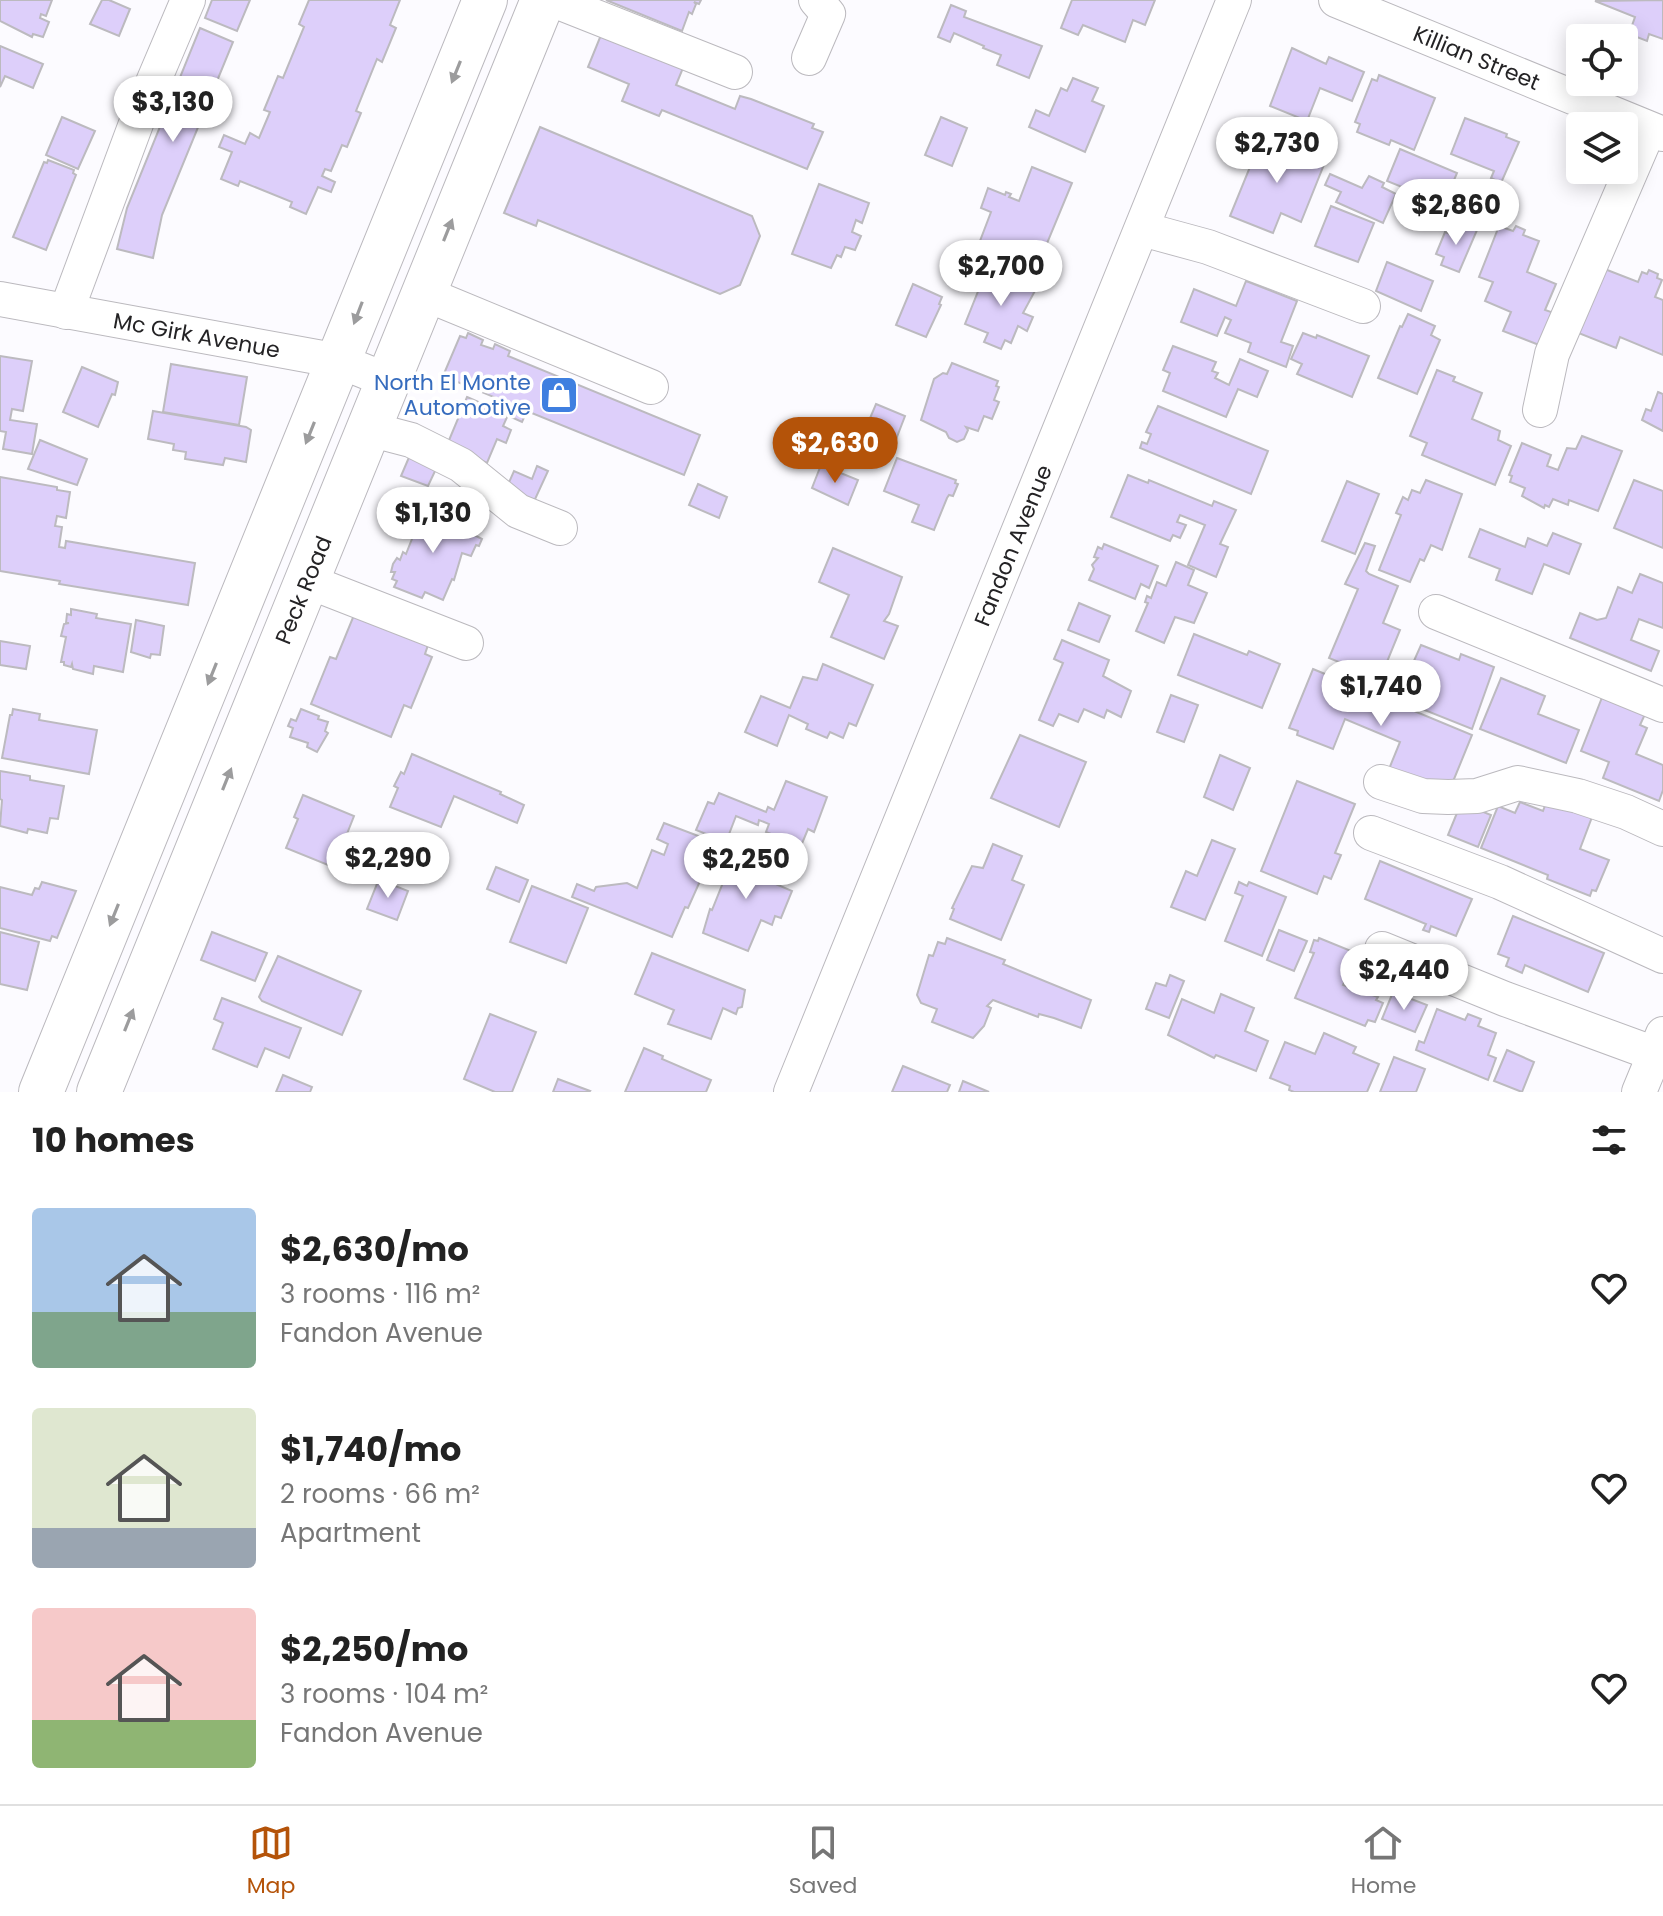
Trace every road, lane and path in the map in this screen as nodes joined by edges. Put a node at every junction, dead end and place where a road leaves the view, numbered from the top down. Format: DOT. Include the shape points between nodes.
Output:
graph roads {
  1 [pos="188,0"];
  2 [pos="485,0"];
  3 [pos="543,0"];
  4 [pos="553,0"];
  5 [pos="816,0"];
  6 [pos="1234,0"];
  7 [pos="1343,1"];
  8 [pos="809,58"];
  9 [pos="735,72"];
  10 [pos="1656,132"];
  11 [pos="1142,229"];
  12 [pos="423,293"];
  13 [pos="0,299"];
  14 [pos="1363,306"];
  15 [pos="66,312"];
  16 [pos="339,361"];
  17 [pos="389,381"];
  18 [pos="651,387"];
  19 [pos="1540,410"];
  20 [pos="369,429"];
  21 [pos="560,528"];
  22 [pos="307,581"];
  23 [pos="1436,612"];
  24 [pos="466,643"];
  25 [pos="1663,705"];
  26 [pos="1381,782"];
  27 [pos="1663,829"];
  28 [pos="1371,833"];
  29 [pos="1382,949"];
  30 [pos="1663,956"];
  31 [pos="1659,1044"];
  32 [pos="41,1092"];
  33 [pos="99,1092"];
  34 [pos="791,1092"];
  35 [pos="1639,1092"];
  1 -- 15 [label="street"];
  2 -- 16 [label="main road, one-way"];
  12 -- 3 [label="main road, Peck Road, one-way"];
  4 -- 9 [label="street"];
  5 -- 8 [label="street" via="828,14"];
  6 -- 11 [label="street, Fandon Avenue"];
  7 -- 10 [label="street, Killian Street"];
  10 -- 19 [label="street" via="1552,354"];
  11 -- 14 [label="street" via="1208,247"];
  11 -- 34 [label="street, Fandon Avenue"];
  12 -- 17 [label="main road, Peck Road"];
  12 -- 18 [label="street"];
  13 -- 15 [label="street, Mc Girk Avenue"];
  15 -- 16 [label="street, Mc Girk Avenue"];
  16 -- 17 [label="street, Mc Girk Avenue"];
  16 -- 32 [label="main road, one-way"];
  17 -- 20 [label="main road, Peck Road"];
  20 -- 21 [label="street" via="411,440 461,465 518,511"];
  20 -- 22 [label="main road, Peck Road"];
  22 -- 24 [label="street"];
  33 -- 22 [label="main road, Peck Road, one-way"];
  23 -- 25 [label="street"];
  26 -- 27 [label="street" via="1423,796 1448,797 1477,796 1518,783 1578,796"];
  28 -- 30 [label="street" via="1500,882"];
  29 -- 31 [label="street" via="1505,999"];
  31 -- 35 [label="street"];
}
